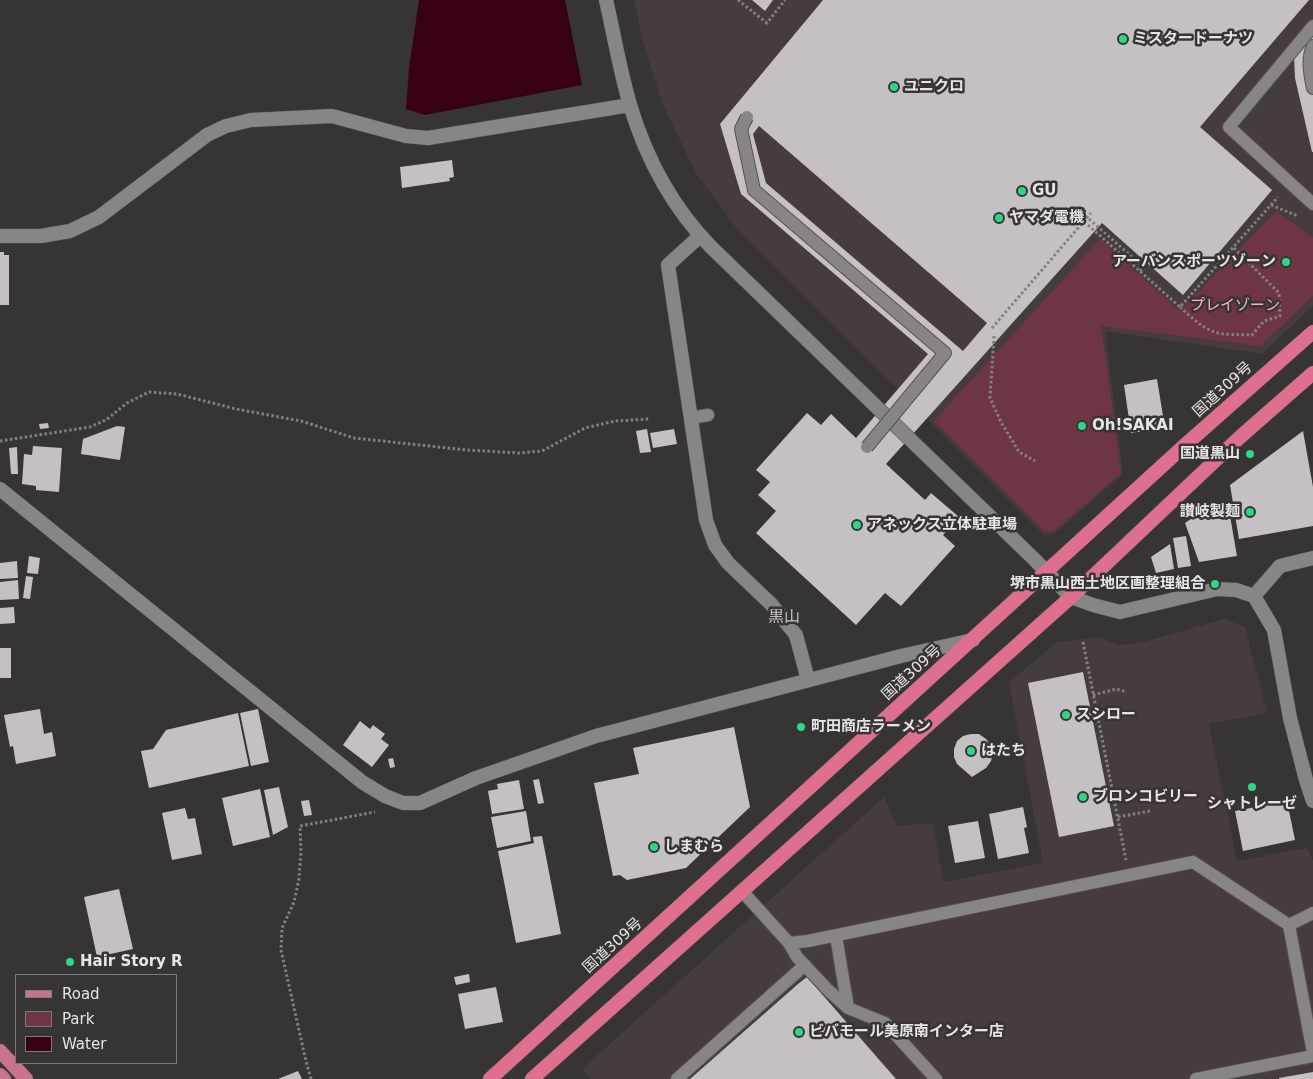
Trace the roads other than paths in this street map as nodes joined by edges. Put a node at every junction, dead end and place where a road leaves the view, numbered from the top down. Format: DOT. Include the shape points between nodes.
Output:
graph roads {
  1 [pos="606,0"];
  2 [pos="1313,26"];
  3 [pos="1313,46"];
  4 [pos="1313,88"];
  5 [pos="630,105"];
  6 [pos="748,117"];
  7 [pos="1313,204"];
  8 [pos="0,236"];
  9 [pos="700,236"];
  10 [pos="1313,332"];
  11 [pos="1313,373"];
  12 [pos="708,415"];
  13 [pos="691,418"];
  14 [pos="867,447"];
  15 [pos="0,489"];
  16 [pos="1313,558"];
  17 [pos="1047,572"];
  18 [pos="1254,596"];
  19 [pos="1071,597"];
  20 [pos="973,640"];
  21 [pos="808,680"];
  22 [pos="1313,801"];
  23 [pos="742,891"];
  24 [pos="1313,913"];
  25 [pos="1289,925"];
  26 [pos="836,936"];
  27 [pos="790,943"];
  28 [pos="805,966"];
  29 [pos="848,1008"];
  30 [pos="0,1051"];
  31 [pos="1313,1054"];
  32 [pos="0,1075"];
  33 [pos="4,1079"];
  34 [pos="26,1079"];
  35 [pos="490,1079"];
  36 [pos="532,1079"];
  37 [pos="677,1079"];
  38 [pos="936,1079"];
  39 [pos="1196,1079"];
  1 -- 5 [label="street"];
  2 -- 7 [label="lane" via="1229,127"];
  3 -- 4 [label="lane" via="1309,54"];
  5 -- 8 [label="street" via="428,138 406,136 332,116 251,120 207,135 99,217 70,231 41,236"];
  5 -- 9 [label="street" via="668,194"];
  6 -- 14 [label="lane, bridge" via="741,129 754,190 945,353"];
  9 -- 13 [label="street" via="668,265"];
  9 -- 17 [label="street"];
  10 -- 17 [label="highway, 国道309号"];
  11 -- 19 [label="highway" via="1239,438"];
  12 -- 13 [label="lane"];
  13 -- 21 [label="street" via="706,520 715,545 796,635"];
  15 -- 21 [label="street" via="362,782 403,803 420,803 476,778 596,736"];
  16 -- 18 [label="street" via="1280,566"];
  17 -- 19 [label="street"];
  17 -- 20 [label="highway, 国道309号"];
  18 -- 19 [label="street" via="1236,590 1217,589 1120,612"];
  18 -- 22 [label="street" via="1274,630 1290,718"];
  19 -- 23 [label="highway"];
  20 -- 21 [label="street"];
  20 -- 35 [label="highway, 国道309号"];
  23 -- 27 [label="lane"];
  23 -- 36 [label="highway"];
  24 -- 25 [label="lane"];
  25 -- 26 [label="lane" via="1193,862"];
  25 -- 31 [label="lane"];
  26 -- 27 [label="lane"];
  26 -- 29 [label="lane"];
  27 -- 28 [label="lane"];
  28 -- 29 [label="lane"];
  28 -- 37 [label="lane"];
  29 -- 38 [label="lane" via="885,1023"];
  30 -- 34 [label="main road"];
  31 -- 39 [label="lane"];
  32 -- 33 [label="main road"];
}
